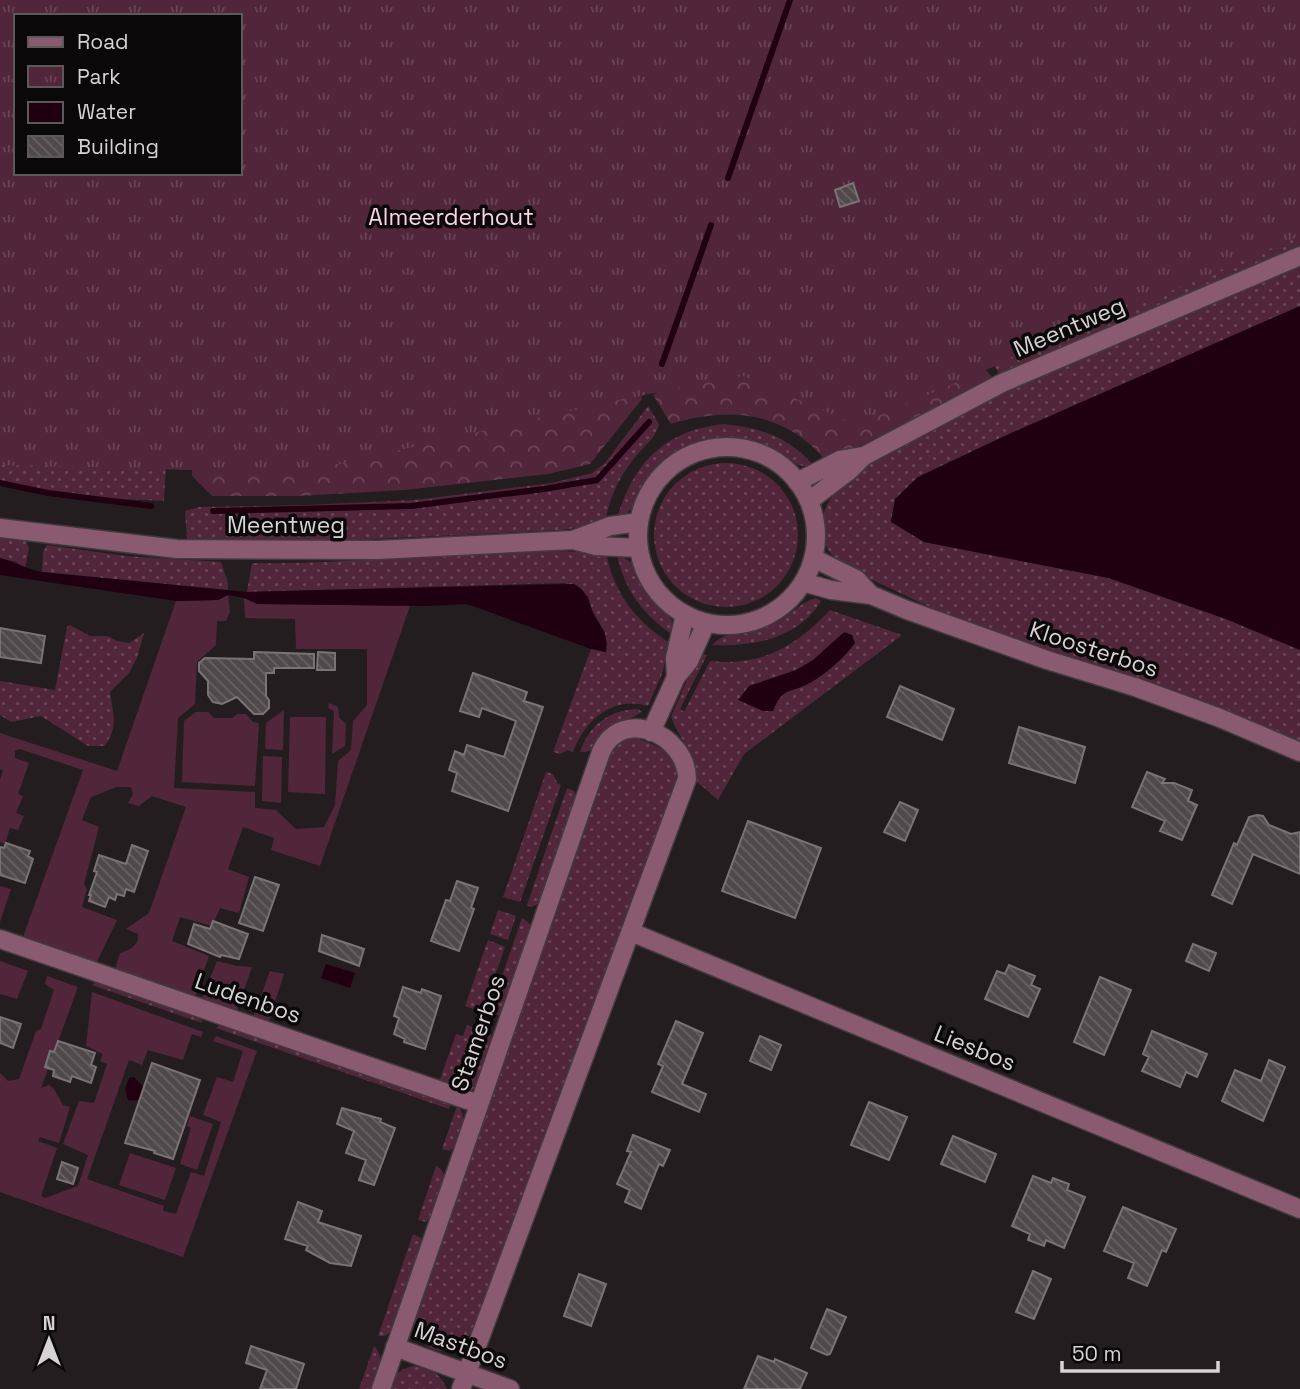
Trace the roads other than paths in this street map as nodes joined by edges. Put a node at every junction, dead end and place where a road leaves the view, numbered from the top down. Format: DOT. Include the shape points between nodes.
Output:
graph roads {
  1 [pos="1300,256"];
  2 [pos="864,456"];
  3 [pos="797,482"];
  4 [pos="808,501"];
  5 [pos="639,522"];
  6 [pos="0,528"];
  7 [pos="573,540"];
  8 [pos="639,548"];
  9 [pos="813,558"];
  10 [pos="803,582"];
  11 [pos="871,595"];
  12 [pos="685,614"];
  13 [pos="706,623"];
  14 [pos="676,677"];
  15 [pos="651,732"];
  16 [pos="1300,752"];
  17 [pos="631,932"];
  18 [pos="0,939"];
  19 [pos="479,1104"];
  20 [pos="1300,1209"];
  21 [pos="395,1348"];
  22 [pos="464,1381"];
  23 [pos="381,1389"];
  24 [pos="510,1389"];
  1 -- 2 [label="street, Meentweg" via="1002,383"];
  2 -- 3 [label="street, Meentweg" via="841,460"];
  2 -- 4 [label="street, Meentweg"];
  3 -- 4 [label="street"];
  3 -- 5 [label="street" via="765,456 746,450 705,450 668,470 655,484"];
  4 -- 9 [label="street" via="816,529"];
  5 -- 7 [label="street, Meentweg" via="610,526"];
  5 -- 8 [label="street"];
  6 -- 7 [label="street, Meentweg" via="177,549 378,550"];
  7 -- 8 [label="street, Meentweg"];
  8 -- 12 [label="street" via="654,587 667,603"];
  9 -- 10 [label="street"];
  9 -- 11 [label="street, Kloosterbos" via="856,579"];
  10 -- 11 [label="street, Kloosterbos"];
  10 -- 13 [label="street" via="785,603 761,618 743,624"];
  11 -- 16 [label="street, Kloosterbos" via="945,625 1220,718"];
  12 -- 13 [label="street"];
  12 -- 14 [label="street" via="675,658"];
  13 -- 14 [label="street" via="689,661"];
  14 -- 15 [label="street"];
  15 -- 17 [label="street" via="681,753 687,779"];
  15 -- 19 [label="street, Stamerbos" via="625,729 604,744"];
  17 -- 20 [label="street, Liesbos"];
  17 -- 22 [label="street"];
  18 -- 19 [label="street, Ludenbos"];
  19 -- 21 [label="street, Stamerbos"];
  21 -- 22 [label="street, Mastbos"];
  21 -- 23 [label="street, Stamerbos"];
  22 -- 24 [label="street, Mastbos"];
}
